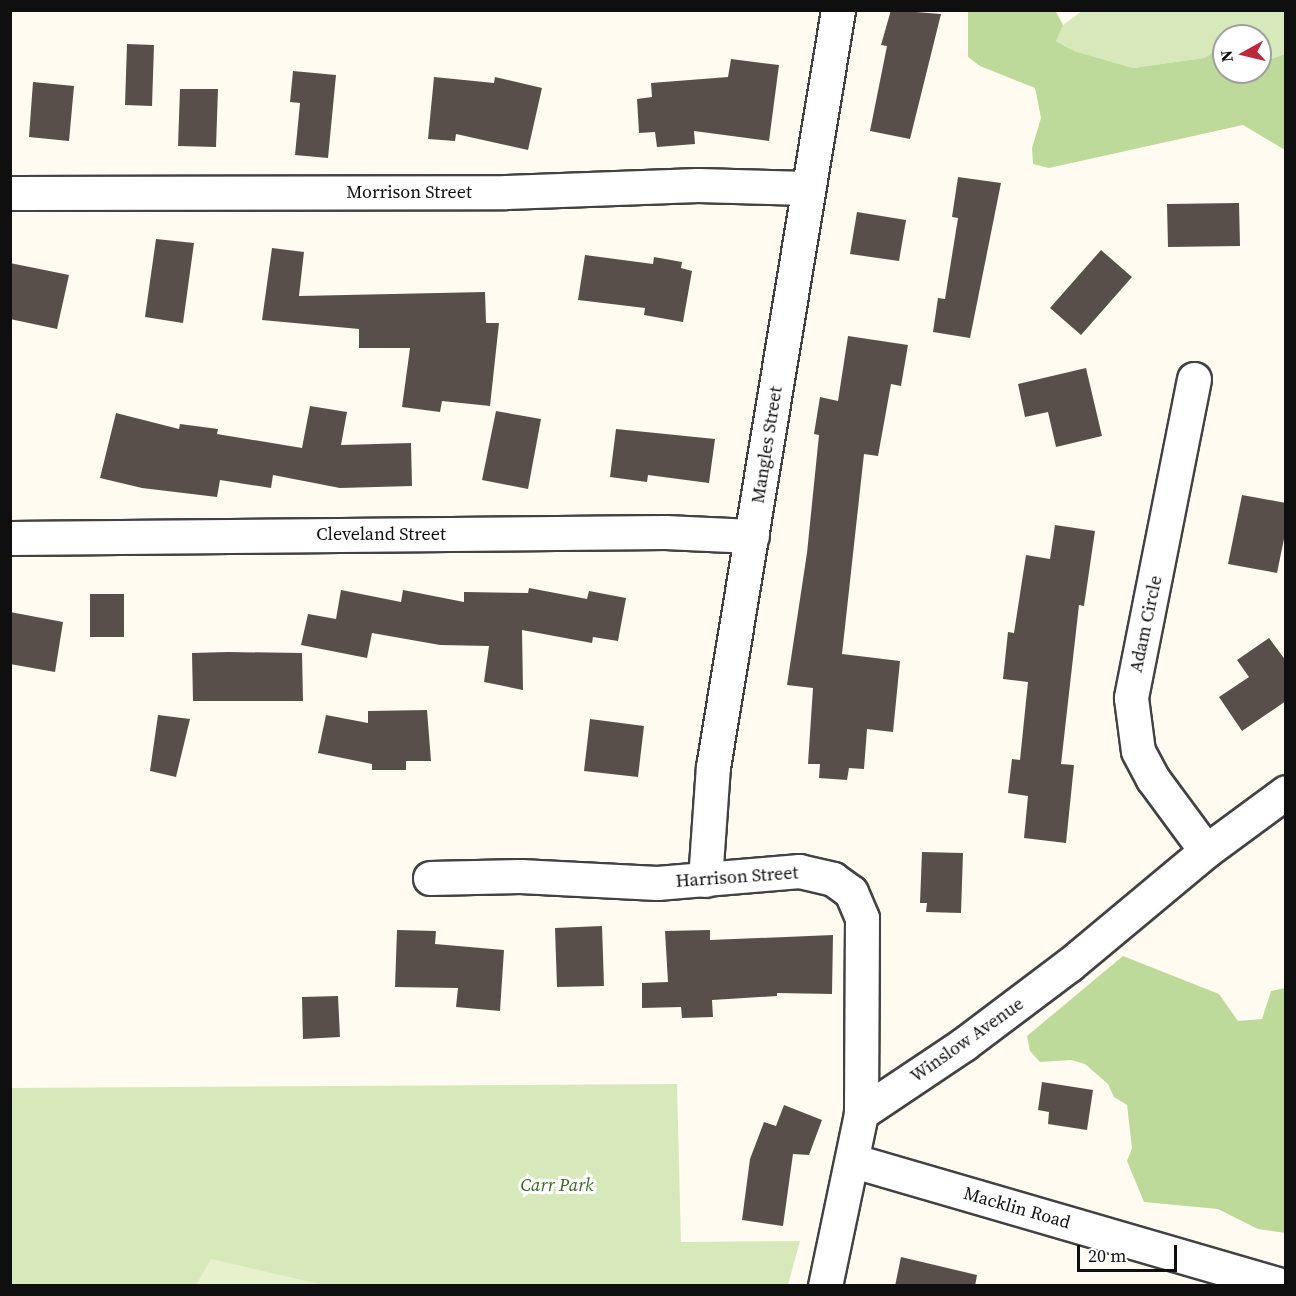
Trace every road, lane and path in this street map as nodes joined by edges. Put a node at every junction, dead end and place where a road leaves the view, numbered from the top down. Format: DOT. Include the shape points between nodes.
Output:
graph roads {
  1 [pos="838,10"];
  2 [pos="806,188"];
  3 [pos="10,193"];
  4 [pos="1194,379"];
  5 [pos="752,536"];
  6 [pos="10,538"];
  7 [pos="1286,792"];
  8 [pos="1206,851"];
  9 [pos="430,878"];
  10 [pos="705,880"];
  11 [pos="861,1113"];
  12 [pos="854,1161"];
  13 [pos="825,1286"];
  14 [pos="1283,1286"];
  1 -- 2 [label="street, Mangles Street"];
  2 -- 3 [label="street, Morrison Street" via="698,185 506,192"];
  2 -- 5 [label="street, Mangles Street"];
  4 -- 8 [label="street, Adam Circle" via="1131,705 1135,740 1145,766"];
  5 -- 6 [label="street, Cleveland Street" via="665,532"];
  5 -- 10 [label="street, Mangles Street" via="713,767"];
  7 -- 8 [label="street, Winslow Avenue"];
  8 -- 11 [label="street, Winslow Avenue" via="1069,965 964,1044"];
  9 -- 10 [label="street, Harrison Street" via="520,876 646,883"];
  10 -- 11 [label="street, Harrison Street" via="799,872 832,879 851,892 860,906 862,930"];
  11 -- 12 [label="street"];
  12 -- 13 [label="street"];
  12 -- 14 [label="street, Macklin Road"];
}
